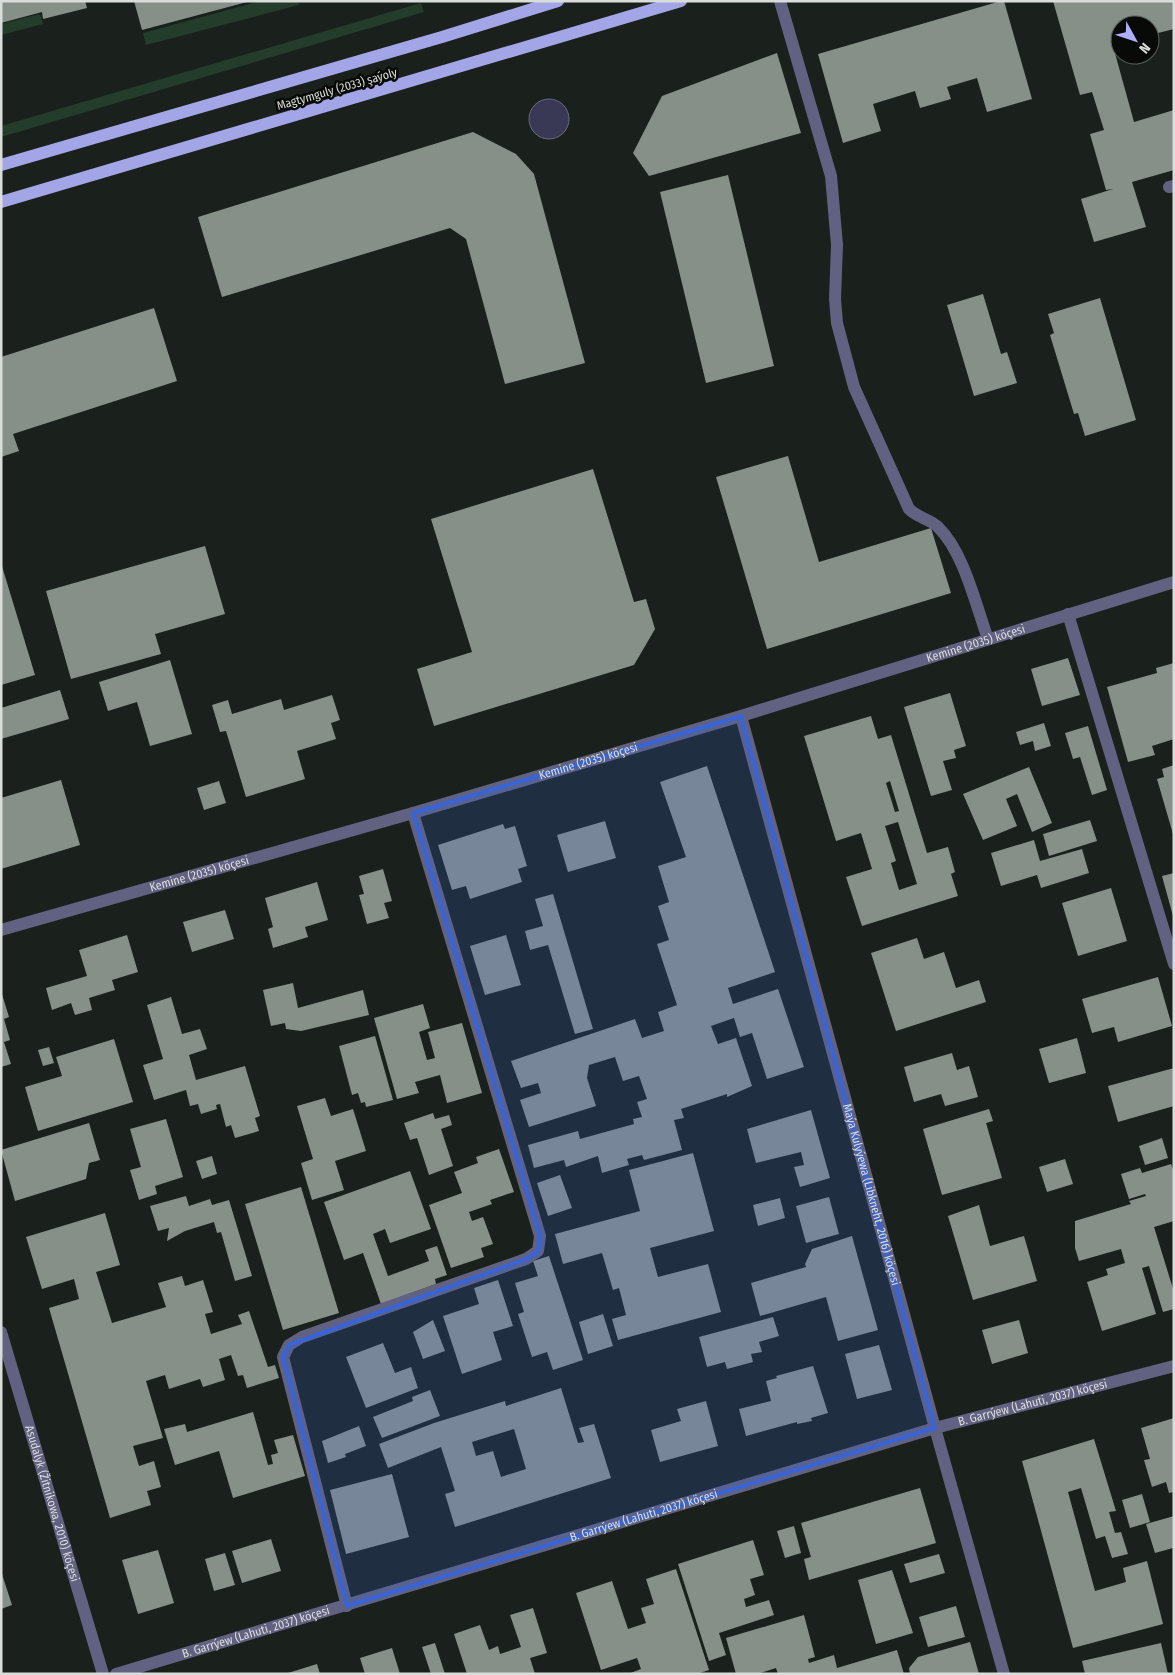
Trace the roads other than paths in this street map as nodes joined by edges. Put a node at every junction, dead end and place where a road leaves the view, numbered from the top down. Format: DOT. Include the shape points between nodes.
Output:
graph roads {
  1 [pos="558,1"];
  2 [pos="680,1"];
  3 [pos="780,1"];
  4 [pos="1,165"];
  5 [pos="1,202"];
  6 [pos="1174,582"];
  7 [pos="1068,614"];
  8 [pos="988,639"];
  9 [pos="741,716"];
  10 [pos="412,813"];
  11 [pos="1,930"];
  12 [pos="1174,964"];
  13 [pos="1,1332"];
  14 [pos="1174,1366"];
  15 [pos="935,1428"];
  16 [pos="347,1606"];
  17 [pos="103,1674"];
  18 [pos="116,1674"];
  19 [pos="1004,1674"];
  1 -- 4 [label="main road, Magtymguly (2033) şaýoly"];
  2 -- 5 [label="main road, Magtymguly (2033) şaýoly"];
  3 -- 8 [label="street" via="830,176 837,245 835,299 854,387 910,509 916,516 938,527 951,543"];
  6 -- 7 [label="street, Kemine (2035) köçesi"];
  7 -- 8 [label="street, Kemine (2035) köçesi"];
  7 -- 12 [label="street"];
  8 -- 9 [label="street, Kemine (2035) köçesi"];
  9 -- 10 [label="street, Kemine (2035) köçesi"];
  9 -- 15 [label="street, Maýa Kulyýewa (Libkneht, 2016) köçesi"];
  10 -- 11 [label="street, Kemine (2035) köçesi"];
  10 -- 16 [label="street" via="540,1236 538,1251 526,1259 289,1344 283,1357"];
  13 -- 17 [label="street, Asudalyk (Žitnikowa, 2010) köçesi"];
  14 -- 15 [label="street, B. Garrýew (Lahuti, 2037) köçesi"];
  15 -- 16 [label="street, B. Garrýew (Lahuti, 2037) köçesi"];
  15 -- 19 [label="street, Maýa Kulyýewa (Libkneht, 2016) köçesi"];
  16 -- 18 [label="street, B. Garrýew (Lahuti, 2037) köçesi"];
}
